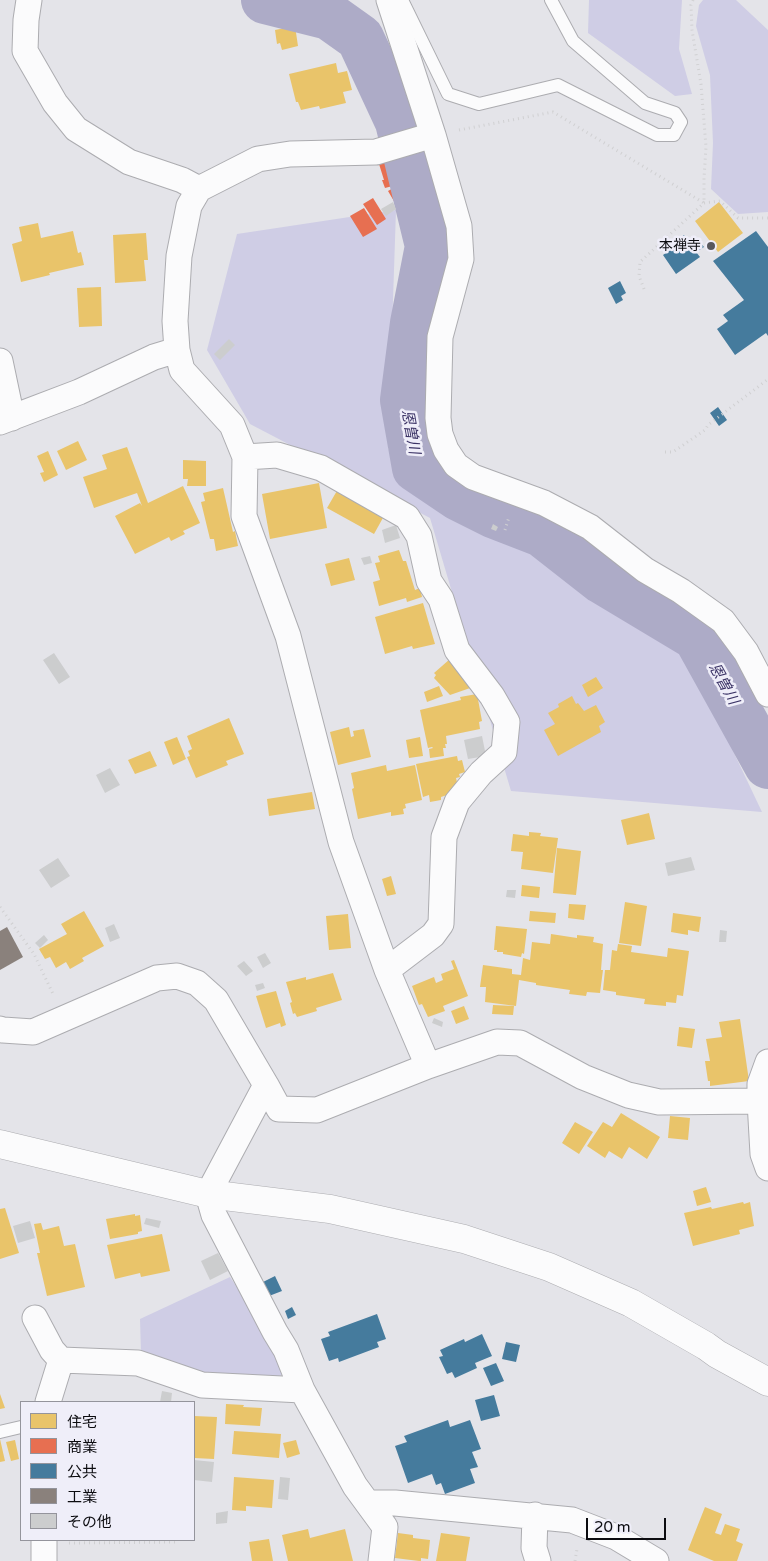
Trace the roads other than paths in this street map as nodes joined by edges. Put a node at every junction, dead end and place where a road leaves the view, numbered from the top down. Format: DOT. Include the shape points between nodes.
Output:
graph roads {
  1 [pos="29,0"];
  2 [pos="551,0"];
  3 [pos="397,4"];
  4 [pos="426,137"];
  5 [pos="199,189"];
  6 [pos="177,350"];
  7 [pos="0,361"];
  8 [pos="6,420"];
  9 [pos="245,456"];
  10 [pos="768,694"];
  11 [pos="387,970"];
  12 [pos="0,1029"];
  13 [pos="768,1062"];
  14 [pos="428,1066"];
  15 [pos="266,1085"];
  16 [pos="760,1101"];
  17 [pos="0,1144"];
  18 [pos="768,1168"];
  19 [pos="208,1194"];
  20 [pos="35,1318"];
  21 [pos="61,1360"];
  22 [pos="768,1382"];
  23 [pos="302,1390"];
  24 [pos="48,1401"];
  25 [pos="20,1427"];
  26 [pos="0,1432"];
  27 [pos="369,1502"];
  28 [pos="535,1515"];
  29 [pos="382,1561"];
  30 [pos="538,1561"];
  31 [pos="656,1561"];
  1 -- 5 [label="street" via="25,51 55,103 76,129 129,162"];
  2 -- 3 [label="lane" via="573,41 645,103 675,112 681,122 674,135 657,135 558,85 480,104 448,94"];
  3 -- 4 [label="street"];
  4 -- 5 [label="street" via="376,152 290,154 258,159"];
  4 -- 10 [label="street" via="459,226 461,259 440,338 438,418 446,450 456,465 473,477 544,503 590,527 645,570 723,621 746,652"];
  5 -- 6 [label="street" via="189,206 179,256 175,321"];
  6 -- 8 [label="street"];
  6 -- 9 [label="street" via="182,370 232,425"];
  7 -- 8 [label="street"];
  9 -- 11 [label="street" via="244,516 288,636 341,842"];
  9 -- 11 [label="street" via="277,455 321,468 407,517 419,536 429,581 441,599 457,650 492,696 507,722 504,752 481,773 458,802 444,837 440,924 433,936"];
  11 -- 14 [label="street"];
  12 -- 15 [label="street" via="33,1032 157,978 178,976 197,983 216,1000"];
  13 -- 16 [label="street" via="760,1084"];
  14 -- 15 [label="street" via="317,1110 279,1109"];
  14 -- 16 [label="street" via="497,1042 520,1043 628,1095 659,1102"];
  15 -- 19 [label="street"];
  16 -- 18 [label="street" via="763,1154"];
  17 -- 19 [label="street"];
  19 -- 22 [label="street" via="330,1209 464,1239 550,1267 631,1303"];
  19 -- 23 [label="street" via="214,1215 286,1350"];
  20 -- 21 [label="street"];
  21 -- 23 [label="street" via="138,1363 202,1385"];
  21 -- 24 [label="street"];
  23 -- 27 [label="street" via="355,1486"];
  25 -- 26 [label="lane"];
  27 -- 28 [label="street"];
  27 -- 29 [label="street" via="385,1527"];
  28 -- 30 [label="street" via="534,1548"];
  28 -- 31 [label="street" via="572,1520 616,1536"];
}
